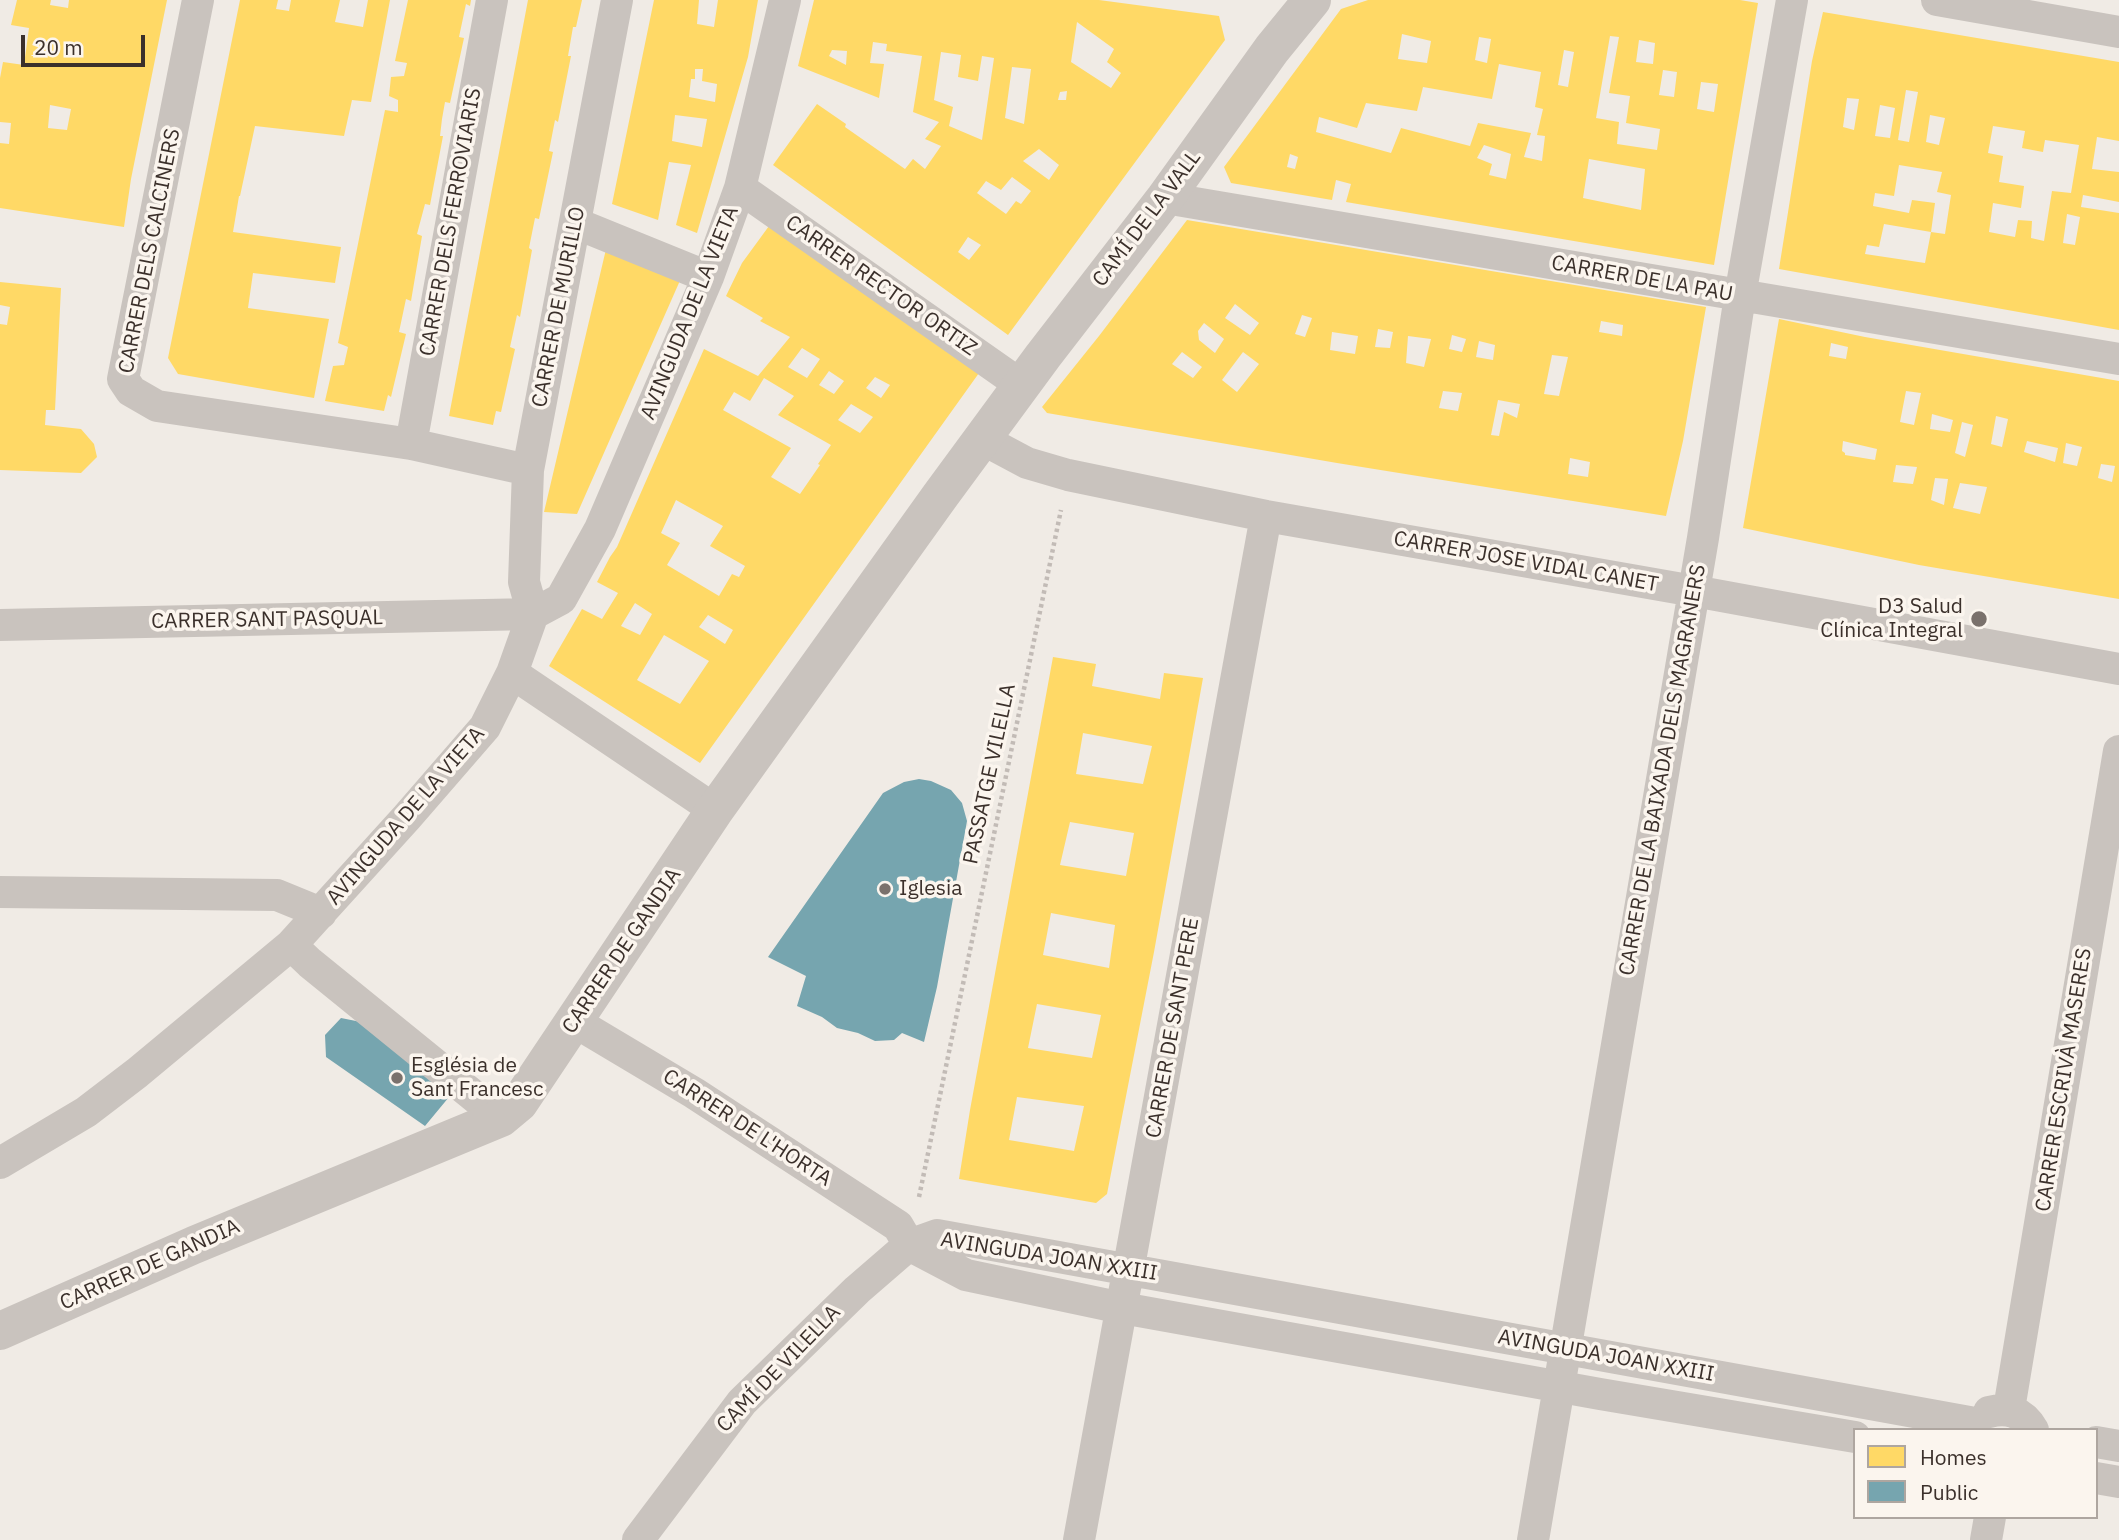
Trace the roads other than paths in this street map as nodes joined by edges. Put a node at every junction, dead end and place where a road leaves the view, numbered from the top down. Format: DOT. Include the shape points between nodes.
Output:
graph roads {
  1 [pos="198,0"];
  2 [pos="492,0"];
  3 [pos="617,0"];
  4 [pos="785,0"];
  5 [pos="1312,0"];
  6 [pos="1792,0"];
  7 [pos="1937,0"];
  8 [pos="2119,32"];
  9 [pos="740,188"];
  10 [pos="1165,198"];
  11 [pos="575,223"];
  12 [pos="708,276"];
  13 [pos="1740,296"];
  14 [pos="2119,359"];
  15 [pos="1021,385"];
  16 [pos="982,439"];
  17 [pos="411,444"];
  18 [pos="528,470"];
  19 [pos="1266,516"];
  20 [pos="1694,591"];
  21 [pos="533,614"];
  22 [pos="0,625"];
  23 [pos="2119,669"];
  24 [pos="512,673"];
  25 [pos="2119,751"];
  26 [pos="715,810"];
  27 [pos="0,892"];
  28 [pos="321,913"];
  29 [pos="291,945"];
  30 [pos="575,1023"];
  31 [pos="501,1118"];
  32 [pos="0,1163"];
  33 [pos="909,1245"];
  34 [pos="1129,1270"];
  35 [pos="1122,1308"];
  36 [pos="0,1331"];
  37 [pos="1566,1349"];
  38 [pos="1559,1386"];
  39 [pos="2009,1409"];
  40 [pos="1973,1427"];
  41 [pos="2032,1428"];
  42 [pos="1853,1437"];
  43 [pos="2098,1442"];
  44 [pos="2119,1446"];
  45 [pos="2098,1478"];
  46 [pos="2119,1482"];
  47 [pos="1990,1519"];
  48 [pos="638,1540"];
  49 [pos="1079,1540"];
  50 [pos="1532,1540"];
  51 [pos="1986,1540"];
  1 -- 17 [label="street, CARRER DELS CALCINERS" via="123,379 131,391 157,406"];
  2 -- 17 [label="street, CARRER DELS FERROVIARIS"];
  3 -- 11 [label="street, CARRER DE MURILLO"];
  4 -- 9 [label="street, AVINGUDA DE LA VIETA"];
  5 -- 10 [label="street, CAMÍ DE LA VALL" via="1272,48"];
  6 -- 13 [label="street, CARRER DE LA BAIXADA DELS MAGRANERS"];
  7 -- 8 [label="street"];
  9 -- 12 [label="street, AVINGUDA DE LA VIETA"];
  9 -- 15 [label="street, CARRER RECTOR ORTIZ"];
  10 -- 13 [label="street, CARRER DE LA PAU"];
  10 -- 15 [label="street, CAMÍ DE LA VALL"];
  11 -- 12 [label="street"];
  11 -- 18 [label="street, CARRER DE MURILLO"];
  12 -- 21 [label="street, AVINGUDA DE LA VIETA" via="600,529 561,599"];
  13 -- 14 [label="street, CARRER DE LA PAU"];
  13 -- 20 [label="street, CARRER DE LA BAIXADA DELS MAGRANERS"];
  15 -- 16 [label="street, CAMÍ DE LA VALL"];
  16 -- 19 [label="street, CARRER JOSE VIDAL CANET" via="1027,463 1068,475"];
  16 -- 26 [label="street, CARRER DE GANDIA"];
  17 -- 18 [label="street, CARRER DELS CALCINERS"];
  18 -- 21 [label="street, CARRER DE MURILLO" via="524,582"];
  19 -- 20 [label="street, CARRER JOSE VIDAL CANET"];
  19 -- 34 [label="street, CARRER DE SANT PERE"];
  20 -- 23 [label="street, CARRER JOSE VIDAL CANET"];
  20 -- 37 [label="street, CARRER DE LA BAIXADA DELS MAGRANERS"];
  21 -- 22 [label="street, CARRER SANT PASQUAL"];
  21 -- 24 [label="street, AVINGUDA DE LA VIETA"];
  24 -- 26 [label="street"];
  24 -- 28 [label="street, AVINGUDA DE LA VIETA" via="485,727"];
  25 -- 39 [label="street, CARRER ESCRIVÀ MASERES"];
  26 -- 30 [label="street, CARRER DE GANDIA"];
  27 -- 28 [label="street" via="277,895"];
  28 -- 29 [label="street, AVINGUDA DE LA VIETA"];
  29 -- 31 [label="street"];
  29 -- 32 [label="street, AVINGUDA DE LA VIETA" via="117,1089"];
  30 -- 31 [label="street, CARRER DE GANDIA" via="519,1103"];
  30 -- 33 [label="street, CARRER DE L'HORTA" via="694,1093 898,1226"];
  31 -- 36 [label="street, CARRER DE GANDIA"];
  33 -- 34 [label="street, AVINGUDA JOAN XXIII" via="937,1236"];
  33 -- 35 [label="street, AVINGUDA JOAN XXIII" via="966,1275"];
  33 -- 48 [label="street, CAMÍ DE VILELLA" via="742,1402"];
  34 -- 35 [label="street, CARRER DE SANT PERE"];
  34 -- 37 [label="street, AVINGUDA JOAN XXIII"];
  35 -- 38 [label="street, AVINGUDA JOAN XXIII"];
  35 -- 49 [label="street, CARRER DE SANT PERE"];
  37 -- 38 [label="street, CARRER DE LA BAIXADA DELS MAGRANERS"];
  37 -- 40 [label="street, AVINGUDA JOAN XXIII"];
  38 -- 42 [label="street, AVINGUDA JOAN XXIII"];
  38 -- 50 [label="street, CARRER DE LA BAIXADA DELS MAGRANERS"];
  39 -- 40 [label="street" via="1988,1412"];
  39 -- 41 [label="street"];
  43 -- 44 [label="street"];
  45 -- 46 [label="street"];
  47 -- 51 [label="street"];
}
